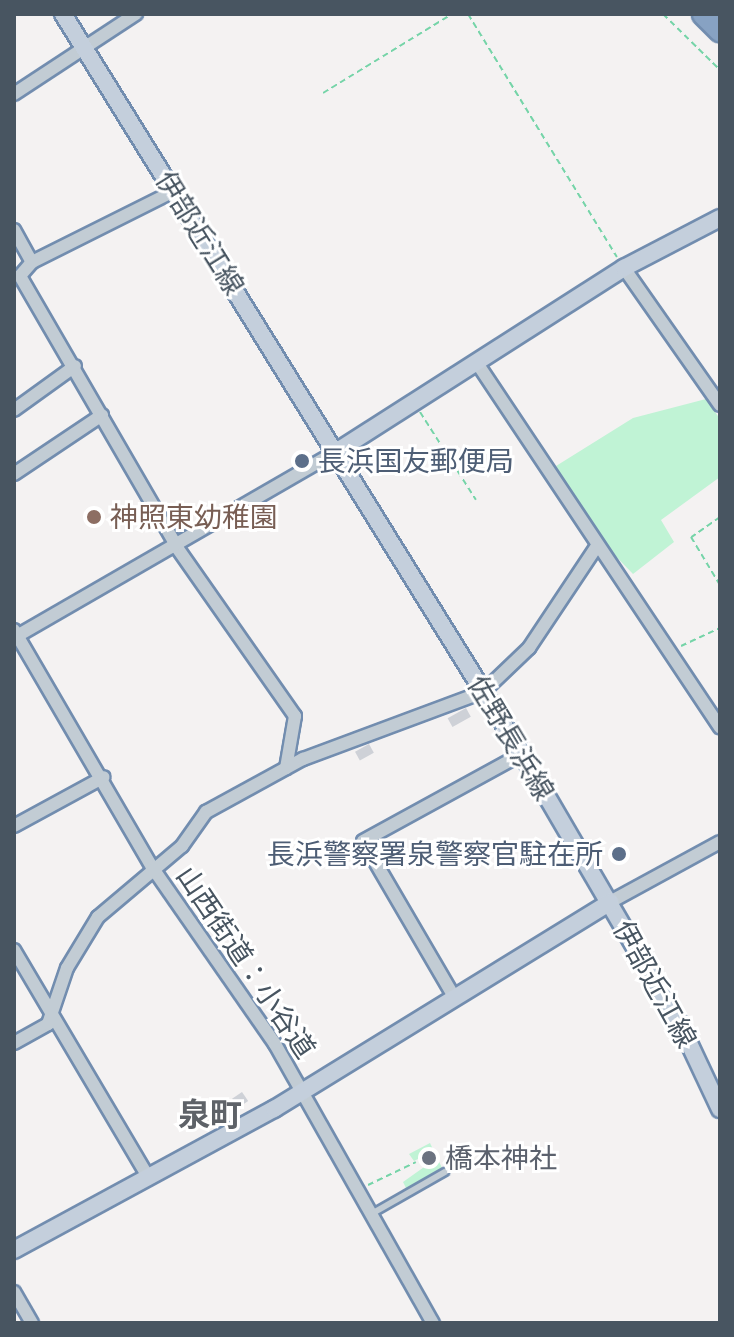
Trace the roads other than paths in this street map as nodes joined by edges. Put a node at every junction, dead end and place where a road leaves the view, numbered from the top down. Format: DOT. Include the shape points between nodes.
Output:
graph roads {
  1 [pos="63,14"];
  2 [pos="136,14"];
  3 [pos="704,14"];
  4 [pos="720,30"];
  5 [pos="83,46"];
  6 [pos="14,94"];
  7 [pos="174,191"];
  8 [pos="720,218"];
  9 [pos="14,230"];
  10 [pos="32,262"];
  11 [pos="624,268"];
  12 [pos="477,363"];
  13 [pos="75,366"];
  14 [pos="720,405"];
  15 [pos="14,410"];
  16 [pos="102,415"];
  17 [pos="336,452"];
  18 [pos="14,474"];
  19 [pos="597,546"];
  20 [pos="178,549"];
  21 [pos="16,633"];
  22 [pos="483,692"];
  23 [pos="720,728"];
  24 [pos="522,754"];
  25 [pos="286,768"];
  26 [pos="104,777"];
  27 [pos="14,826"];
  28 [pos="720,842"];
  29 [pos="152,867"];
  30 [pos="610,902"];
  31 [pos="14,950"];
  32 [pos="453,995"];
  33 [pos="53,1017"];
  34 [pos="14,1043"];
  35 [pos="303,1090"];
  36 [pos="720,1109"];
  37 [pos="445,1172"];
  38 [pos="149,1178"];
  39 [pos="373,1213"];
  40 [pos="14,1250"];
  41 [pos="14,1292"];
  42 [pos="32,1323"];
  43 [pos="433,1323"];
  1 -- 5 [label="main road, 伊部近江線"];
  2 -- 5 [label="street"];
  3 -- 4 [label="highway"];
  5 -- 6 [label="street"];
  5 -- 7 [label="main road, 伊部近江線"];
  7 -- 10 [label="street"];
  7 -- 17 [label="main road, 伊部近江線"];
  8 -- 11 [label="main road"];
  9 -- 10 [label="street"];
  10 -- 13 [label="street" via="20,276"];
  11 -- 12 [label="main road"];
  11 -- 14 [label="street"];
  12 -- 17 [label="main road"];
  12 -- 19 [label="street"];
  13 -- 15 [label="street"];
  13 -- 16 [label="street"];
  16 -- 18 [label="street"];
  16 -- 20 [label="street"];
  17 -- 20 [label="street"];
  17 -- 22 [label="main road, 佐野長浜線"];
  19 -- 22 [label="street" via="529,648"];
  19 -- 23 [label="street"];
  20 -- 21 [label="street"];
  20 -- 25 [label="street" via="295,716"];
  21 -- 26 [label="street, 山西街道：小谷道"];
  22 -- 24 [label="main road, 佐野長浜線"];
  22 -- 25 [label="street"];
  24 -- 30 [label="main road, 佐野長浜線"];
  24 -- 32 [label="street" via="363,841"];
  25 -- 29 [label="street" via="206,812 182,846"];
  26 -- 27 [label="street"];
  26 -- 29 [label="street, 山西街道：小谷道"];
  28 -- 30 [label="street"];
  29 -- 33 [label="street" via="98,917 67,968"];
  29 -- 35 [label="street, 山西街道：小谷道"];
  30 -- 32 [label="main road"];
  30 -- 36 [label="main road, 伊部近江線"];
  31 -- 33 [label="street"];
  32 -- 35 [label="main road"];
  33 -- 34 [label="street"];
  33 -- 38 [label="street"];
  35 -- 38 [label="main road"];
  35 -- 39 [label="street, 山西街道：小谷道"];
  37 -- 39 [label="lane"];
  38 -- 40 [label="main road"];
  39 -- 43 [label="street, 山西街道：小谷道"];
  41 -- 42 [label="street"];
}
